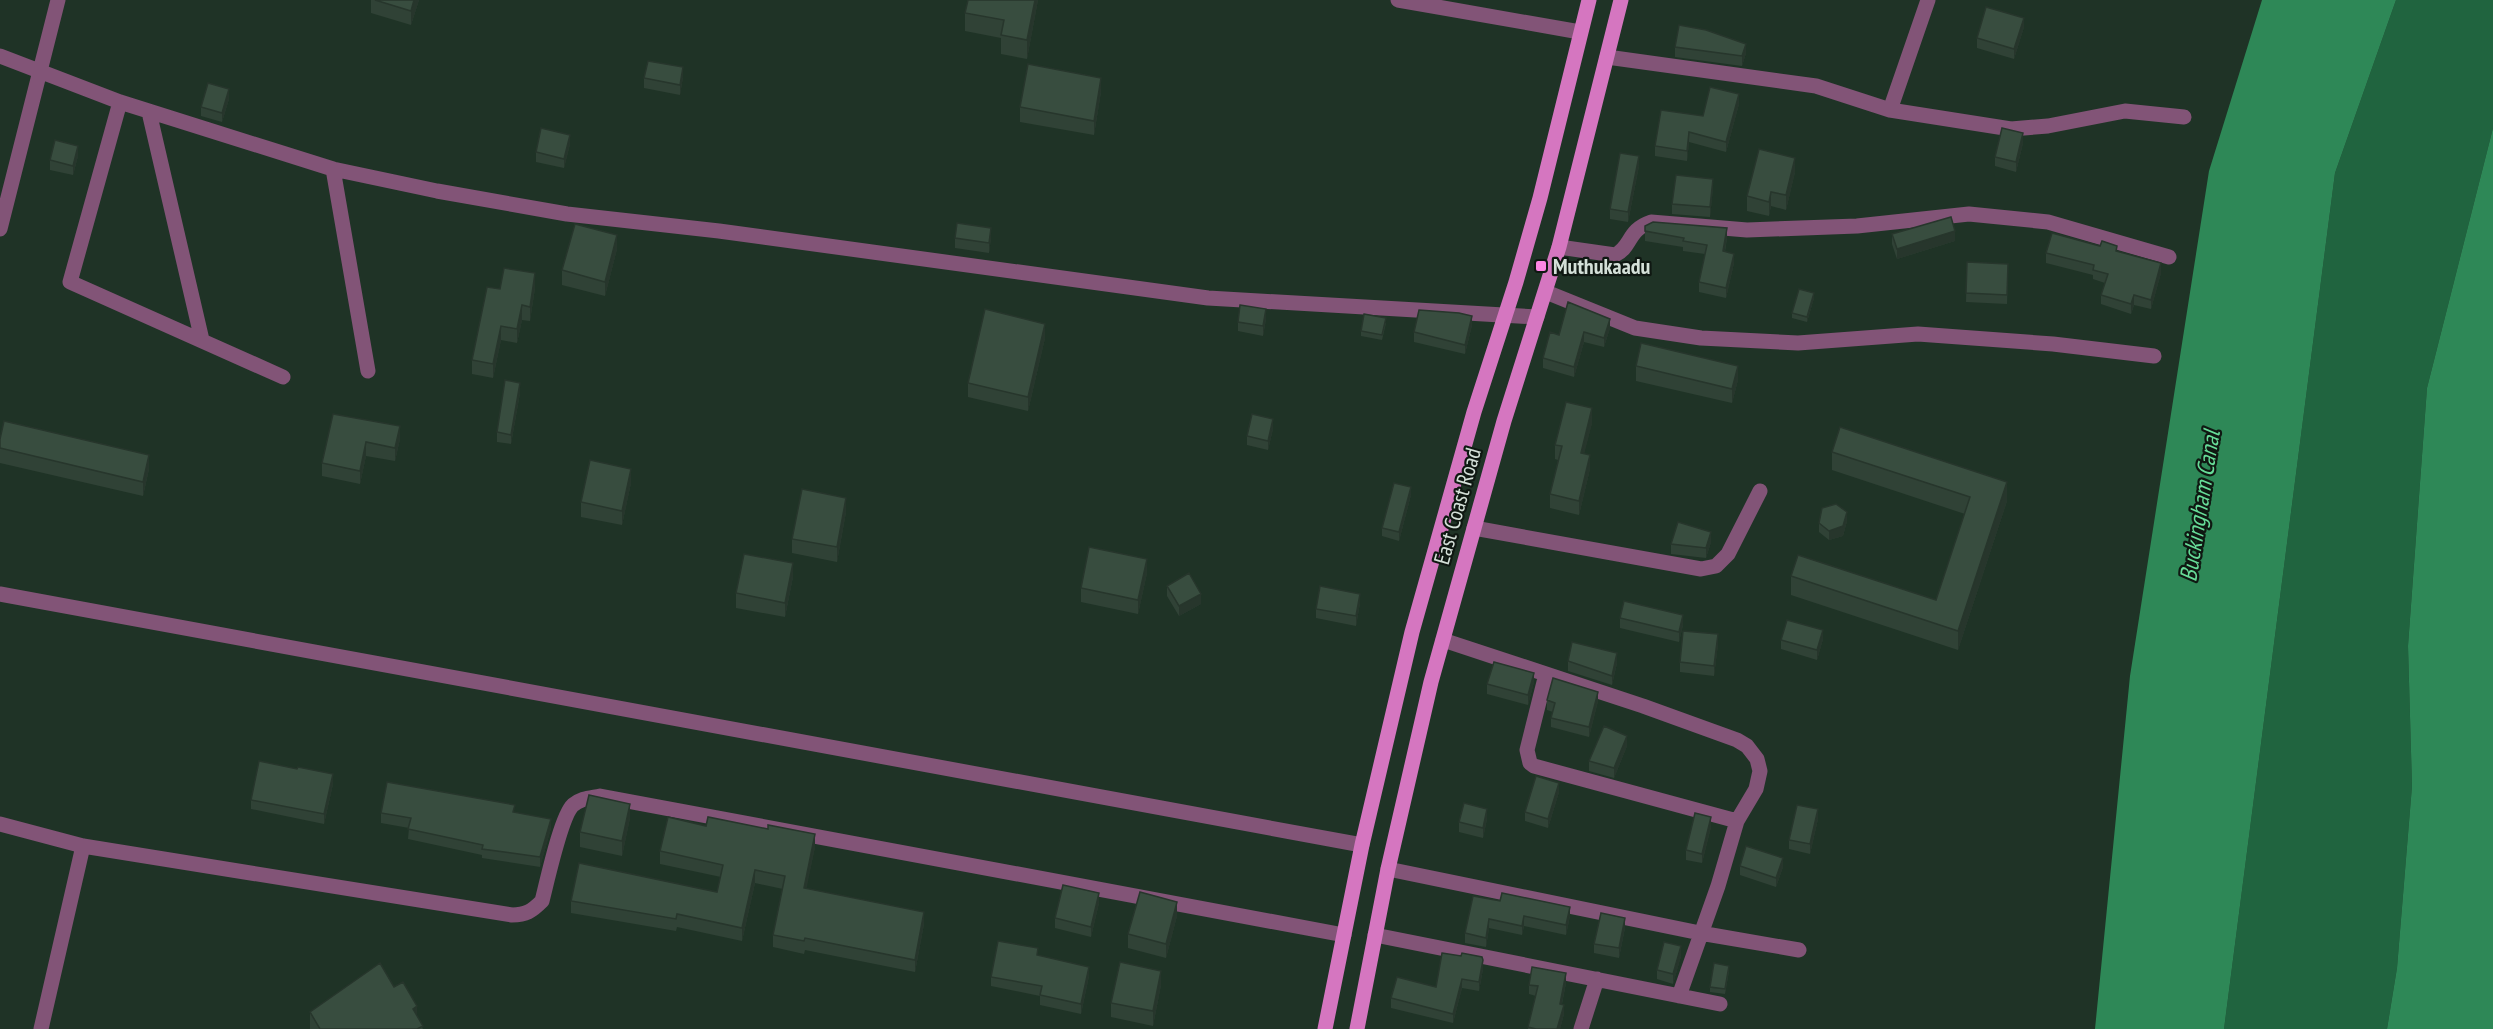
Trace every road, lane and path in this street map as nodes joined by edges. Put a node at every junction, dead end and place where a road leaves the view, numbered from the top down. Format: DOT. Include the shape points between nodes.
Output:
graph roads {
  1 [pos="58,0"];
  2 [pos="1398,0"];
  3 [pos="1589,0"];
  4 [pos="1621,0"];
  5 [pos="1929,0"];
  6 [pos="1580,32"];
  7 [pos="0,56"];
  8 [pos="1607,57"];
  9 [pos="40,70"];
  10 [pos="120,102"];
  11 [pos="1890,110"];
  12 [pos="149,112"];
  13 [pos="2184,117"];
  14 [pos="333,169"];
  15 [pos="0,229"];
  16 [pos="1559,247"];
  17 [pos="2169,257"];
  18 [pos="1546,292"];
  19 [pos="1504,316"];
  20 [pos="1536,317"];
  21 [pos="202,340"];
  22 [pos="2154,356"];
  23 [pos="368,371"];
  24 [pos="283,377"];
  25 [pos="1760,491"];
  26 [pos="1474,528"];
  27 [pos="0,594"];
  28 [pos="1443,640"];
  29 [pos="1546,674"];
  30 [pos="1737,821"];
  31 [pos="0,824"];
  32 [pos="1362,845"];
  33 [pos="83,846"];
  34 [pos="1388,868"];
  35 [pos="1700,933"];
  36 [pos="1344,935"];
  37 [pos="1374,935"];
  38 [pos="1799,950"];
  39 [pos="1597,979"];
  40 [pos="1679,996"];
  41 [pos="1720,1004"];
  42 [pos="41,1029"];
  43 [pos="1325,1029"];
  44 [pos="1357,1029"];
  45 [pos="1581,1029"];
  1 -- 9 [label="street"];
  2 -- 6 [label="street"];
  3 -- 6 [label="main road, East Coast Road"];
  4 -- 8 [label="main road, East Coast Road"];
  5 -- 11 [label="street"];
  6 -- 19 [label="main road, East Coast Road" via="1540,198"];
  7 -- 9 [label="street"];
  8 -- 11 [label="street" via="1816,86"];
  8 -- 16 [label="main road, East Coast Road"];
  9 -- 10 [label="street"];
  9 -- 15 [label="street"];
  10 -- 12 [label="street"];
  10 -- 21 [label="street" via="70,282"];
  11 -- 13 [label="street" via="2011,129 2125,111"];
  12 -- 14 [label="street"];
  12 -- 21 [label="street"];
  14 -- 19 [label="street" via="567,214 1208,298"];
  14 -- 23 [label="street"];
  16 -- 17 [label="street" via="1615,255 1640,225 1651,222 1747,230 1857,226 1969,214 2048,222"];
  16 -- 18 [label="main road, East Coast Road"];
  18 -- 20 [label="main road, East Coast Road"];
  18 -- 22 [label="street" via="1635,328 1701,338 1798,343 1918,334"];
  19 -- 20 [label="street"];
  19 -- 32 [label="main road, East Coast Road" via="1412,632"];
  20 -- 26 [label="main road, East Coast Road"];
  21 -- 24 [label="street"];
  25 -- 26 [label="street" via="1728,554 1716,566 1701,569"];
  26 -- 28 [label="main road, East Coast Road"];
  27 -- 32 [label="street"];
  28 -- 29 [label="street"];
  28 -- 34 [label="main road, East Coast Road"];
  29 -- 30 [label="street" via="1747,746 1760,771 1756,789"];
  29 -- 30 [label="street" via="1527,750 1530,763"];
  30 -- 35 [label="street"];
  31 -- 33 [label="street"];
  32 -- 36 [label="main road, East Coast Road"];
  33 -- 36 [label="street" via="523,915 542,901 571,807 582,799 600,796"];
  33 -- 42 [label="street"];
  34 -- 35 [label="street"];
  34 -- 37 [label="main road, East Coast Road"];
  35 -- 38 [label="street"];
  35 -- 40 [label="street"];
  36 -- 43 [label="main road, East Coast Road"];
  37 -- 39 [label="street"];
  37 -- 44 [label="main road, East Coast Road"];
  39 -- 40 [label="street"];
  39 -- 45 [label="street"];
  40 -- 41 [label="street"];
}
